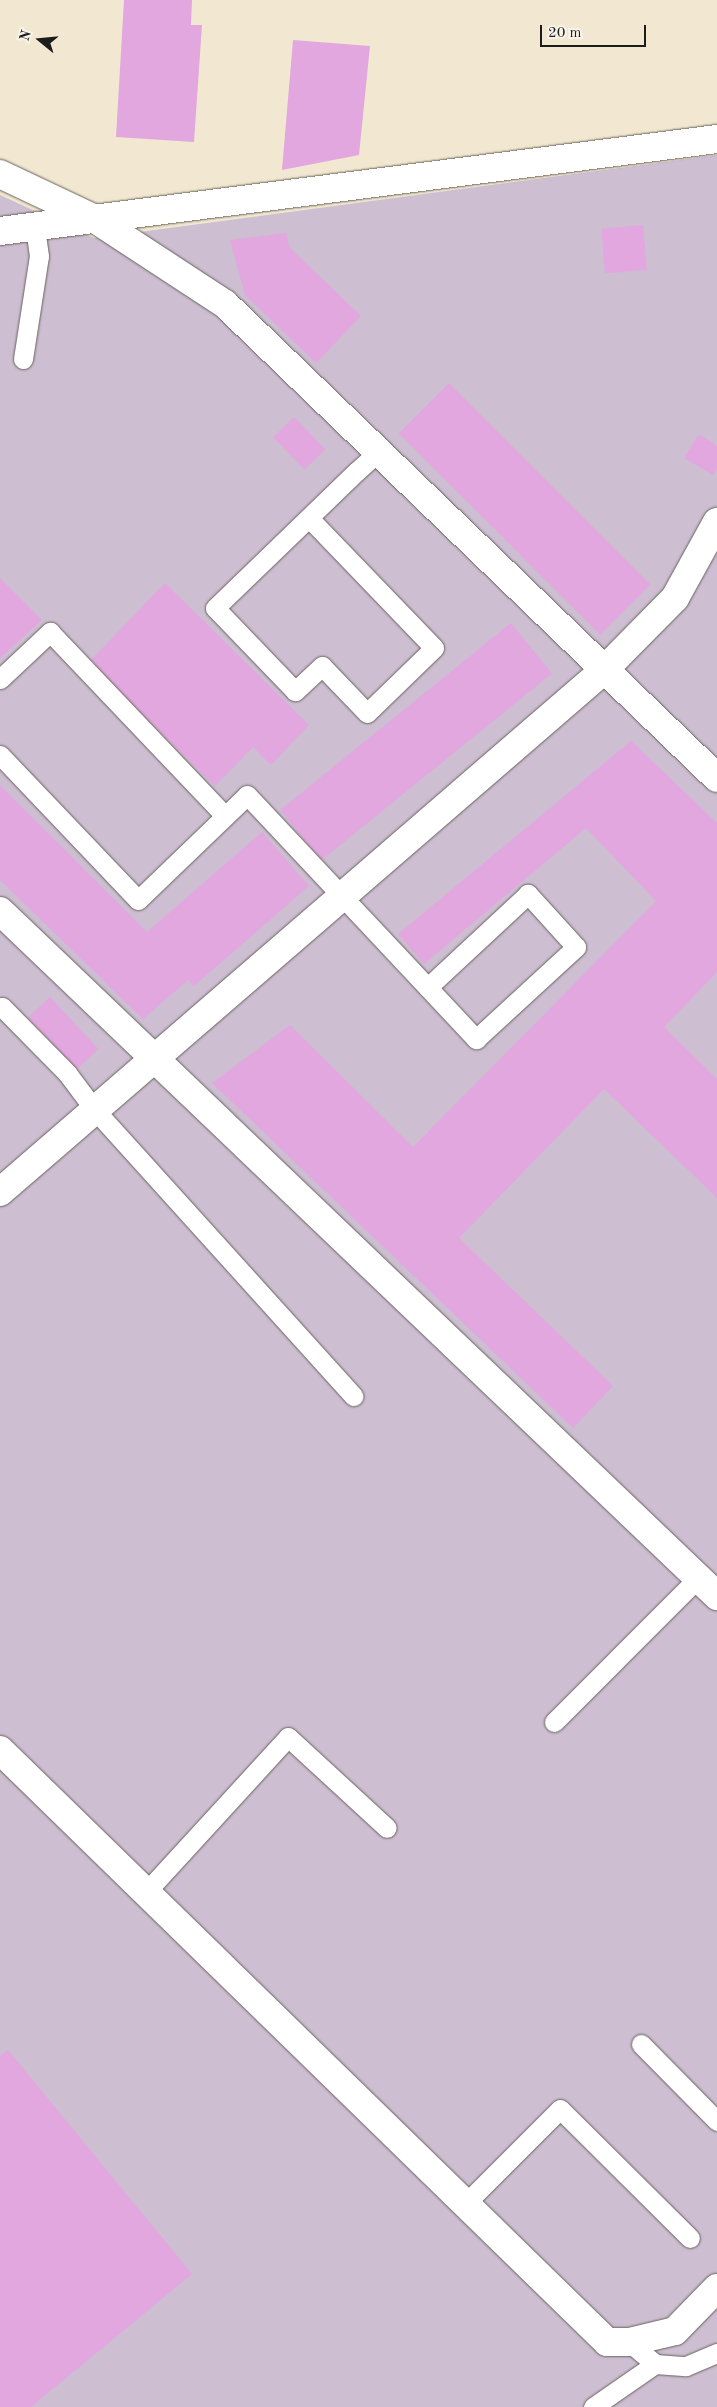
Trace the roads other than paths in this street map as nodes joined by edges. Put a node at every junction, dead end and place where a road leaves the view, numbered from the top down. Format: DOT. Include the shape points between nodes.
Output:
graph roads {
  1 [pos="717,139"];
  2 [pos="0,174"];
  3 [pos="95,219"];
  4 [pos="35,226"];
  5 [pos="0,231"];
  6 [pos="23,360"];
  7 [pos="378,452"];
  8 [pos="309,518"];
  9 [pos="717,522"];
  10 [pos="604,670"];
  11 [pos="0,679"];
  12 [pos="0,755"];
  13 [pos="717,778"];
  14 [pos="226,816"];
  15 [pos="342,895"];
  16 [pos="0,912"];
  17 [pos="428,987"];
  18 [pos="0,1008"];
  19 [pos="152,1059"];
  20 [pos="94,1109"];
  21 [pos="0,1192"];
  22 [pos="353,1396"];
  23 [pos="707,1587"];
  24 [pos="554,1722"];
  25 [pos="0,1750"];
  26 [pos="387,1828"];
  27 [pos="146,1892"];
  28 [pos="641,2044"];
  29 [pos="717,2121"];
  30 [pos="465,2204"];
  31 [pos="690,2238"];
  32 [pos="717,2288"];
  33 [pos="629,2342"];
  34 [pos="717,2353"];
  35 [pos="656,2364"];
  36 [pos="593,2407"];
  1 -- 3 [label="street"];
  2 -- 3 [label="street"];
  3 -- 4 [label="street"];
  3 -- 7 [label="street" via="225,304"];
  4 -- 5 [label="street"];
  4 -- 6 [label="lane" via="39,256"];
  7 -- 8 [label="lane"];
  7 -- 10 [label="street"];
  8 -- 8 [label="lane" via="434,648 367,713 322,666 295,691 215,608"];
  9 -- 10 [label="street" via="675,598"];
  10 -- 13 [label="street"];
  10 -- 15 [label="street"];
  11 -- 14 [label="lane" via="50,632"];
  12 -- 14 [label="lane" via="138,900"];
  14 -- 15 [label="lane" via="247,795"];
  15 -- 17 [label="lane"];
  15 -- 19 [label="street"];
  16 -- 19 [label="street"];
  17 -- 17 [label="lane" via="528,894 576,947 476,1039"];
  18 -- 20 [label="lane" via="67,1073"];
  19 -- 20 [label="street"];
  19 -- 23 [label="street"];
  20 -- 21 [label="street"];
  20 -- 22 [label="lane"];
  23 -- 24 [label="lane"];
  25 -- 27 [label="street"];
  26 -- 27 [label="lane" via="288,1737"];
  27 -- 30 [label="street"];
  28 -- 29 [label="lane"];
  30 -- 31 [label="lane" via="560,2108"];
  30 -- 33 [label="street" via="607,2342"];
  32 -- 33 [label="street" via="675,2331"];
  33 -- 35 [label="lane"];
  34 -- 35 [label="lane" via="686,2366"];
  35 -- 36 [label="lane"];
}
